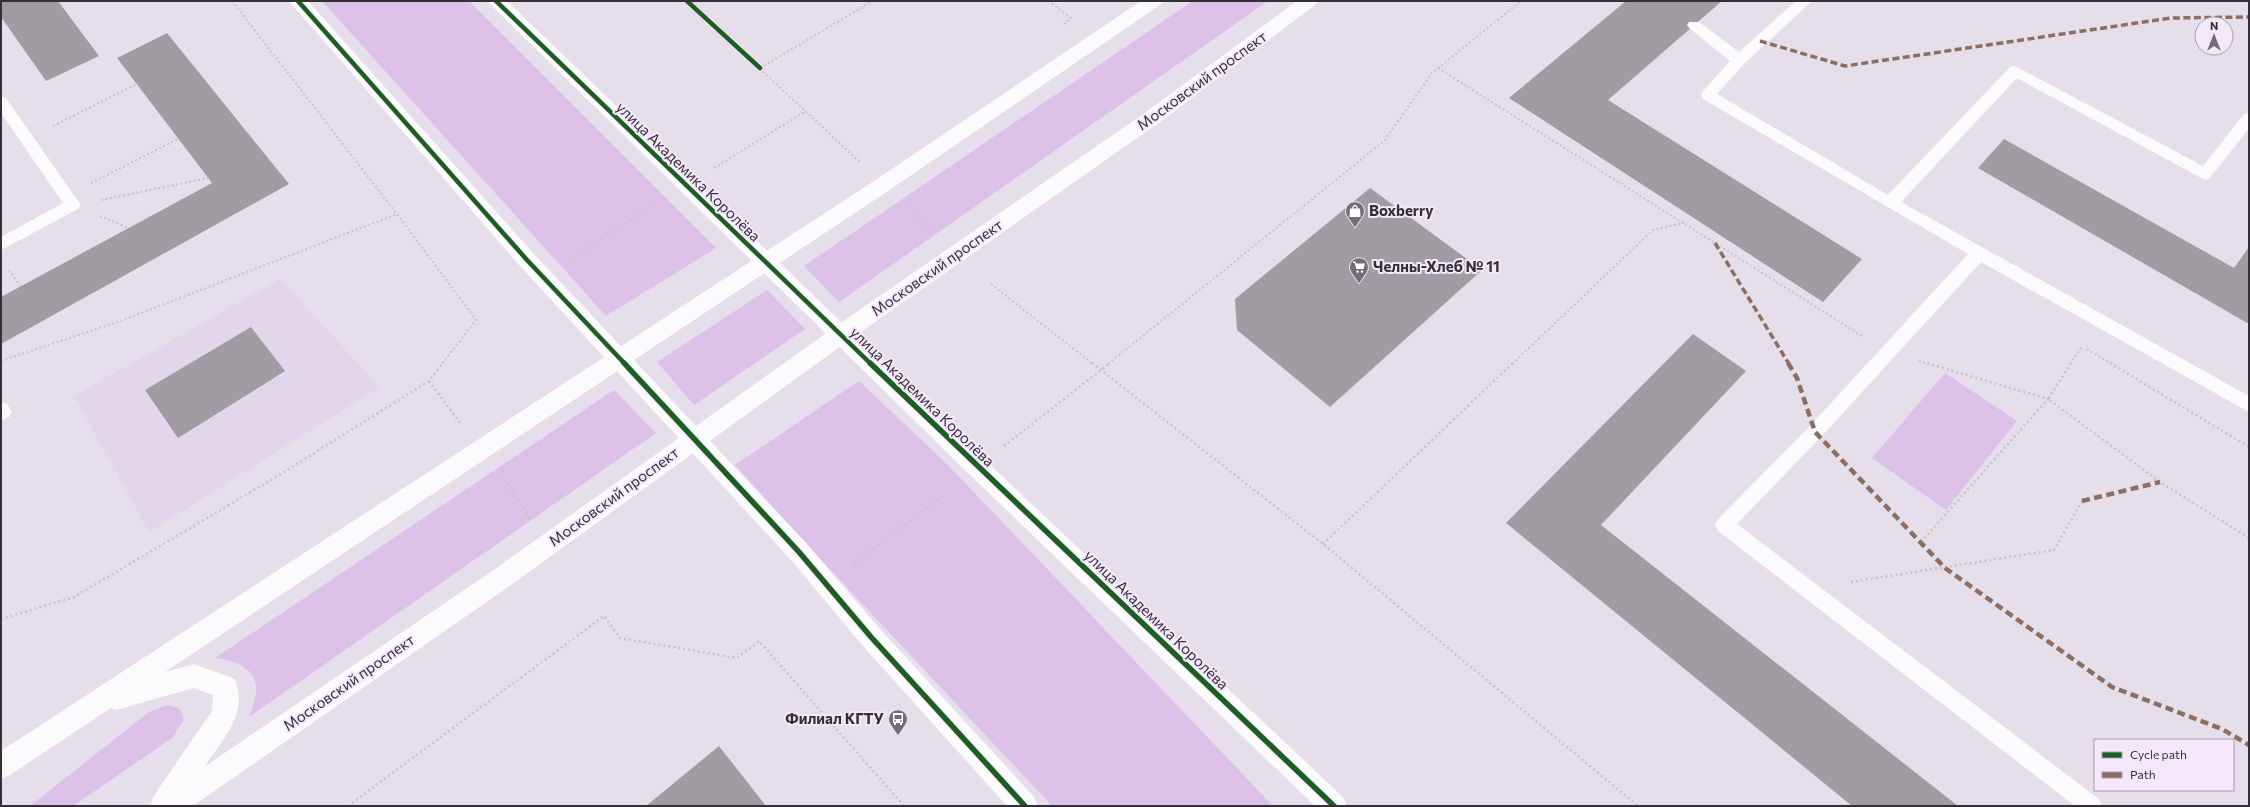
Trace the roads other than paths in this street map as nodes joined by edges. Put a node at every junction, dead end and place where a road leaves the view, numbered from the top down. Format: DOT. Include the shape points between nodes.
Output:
graph roads {
  1 [pos="298,1"];
  2 [pos="496,1"];
  3 [pos="1154,1"];
  4 [pos="1309,1"];
  5 [pos="1805,1"];
  6 [pos="1694,24"];
  7 [pos="1739,60"];
  8 [pos="1,102"];
  9 [pos="2249,118"];
  10 [pos="1890,203"];
  11 [pos="1,244"];
  12 [pos="1979,253"];
  13 [pos="764,262"];
  14 [pos="840,335"];
  15 [pos="619,358"];
  16 [pos="2249,405"];
  17 [pos="1,409"];
  18 [pos="1,413"];
  19 [pos="694,439"];
  20 [pos="96,704"];
  21 [pos="1,766"];
  22 [pos="162,806"];
  23 [pos="170,806"];
  24 [pos="1025,806"];
  25 [pos="1334,806"];
  26 [pos="2092,806"];
  1 -- 15 [label="main road" via="527,260"];
  2 -- 13 [label="main road, улица Академика Королёва"];
  3 -- 13 [label="main road"];
  4 -- 14 [label="main road, Московский проспект" via="1154,117"];
  5 -- 7 [label="lane"];
  6 -- 7 [label="lane"];
  7 -- 10 [label="lane" via="1708,95"];
  8 -- 11 [label="lane" via="70,201"];
  9 -- 10 [label="lane" via="2205,174 2015,71"];
  10 -- 12 [label="lane"];
  12 -- 16 [label="lane"];
  12 -- 26 [label="lane" via="1816,432 1724,525"];
  13 -- 14 [label="main road, улица Академика Королёва"];
  13 -- 15 [label="main road"];
  14 -- 19 [label="main road, Московский проспект"];
  14 -- 25 [label="main road, улица Академика Королёва"];
  15 -- 19 [label="main road"];
  15 -- 20 [label="main road"];
  17 -- 18 [label="lane"];
  19 -- 23 [label="main road, Московский проспект" via="498,580"];
  19 -- 24 [label="main road" via="799,552 871,637"];
  20 -- 21 [label="main road"];
  20 -- 22 [label="main road" via="194,676 226,688 225,715"];
}
